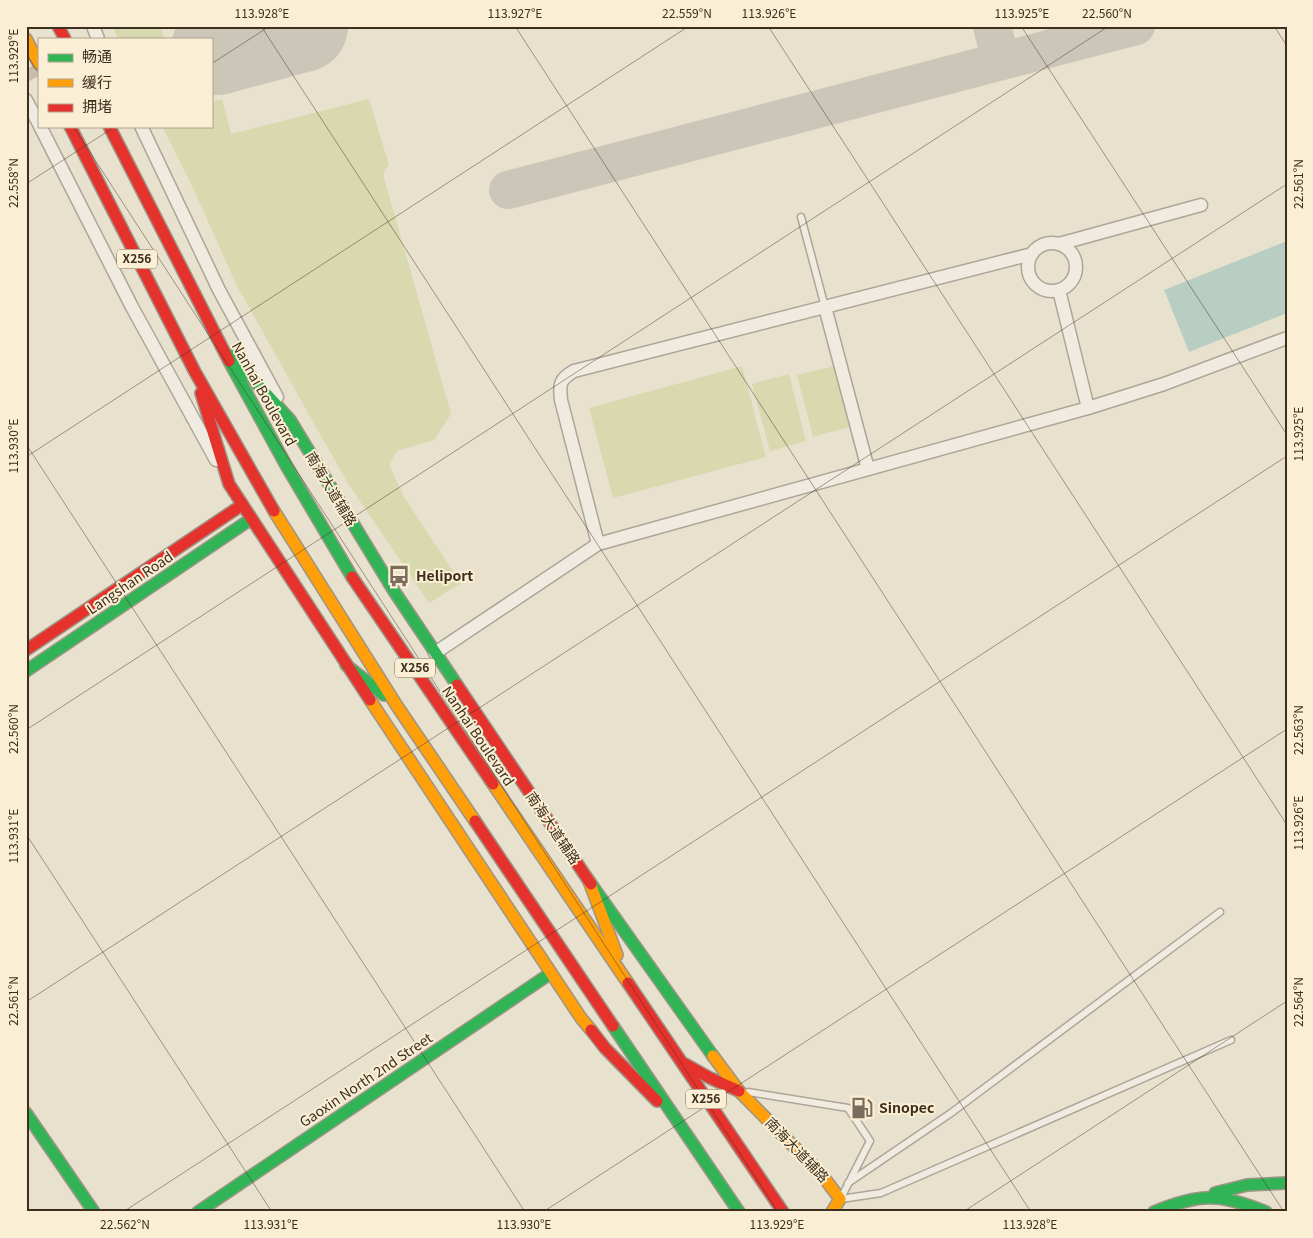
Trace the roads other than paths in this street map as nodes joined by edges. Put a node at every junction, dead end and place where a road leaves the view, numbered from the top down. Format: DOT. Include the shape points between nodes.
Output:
graph roads {
  1 [pos="58,26"];
  2 [pos="70,26"];
  3 [pos="93,26"];
  4 [pos="64,38"];
  5 [pos="74,38"];
  6 [pos="98,38"];
  7 [pos="26,39"];
  8 [pos="26,61"];
  9 [pos="37,69"];
  10 [pos="26,100"];
  11 [pos="38,123"];
  12 [pos="41,128"];
  13 [pos="69,128"];
  14 [pos="110,128"];
  15 [pos="142,128"];
  16 [pos="1201,206"];
  17 [pos="801,217"];
  18 [pos="1059,244"];
  19 [pos="1032,254"];
  20 [pos="1059,290"];
  21 [pos="825,307"];
  22 [pos="1287,338"];
  23 [pos="216,340"];
  24 [pos="195,372"];
  25 [pos="1088,408"];
  26 [pos="290,420"];
  27 [pos="868,469"];
  28 [pos="229,484"];
  29 [pos="242,505"];
  30 [pos="251,519"];
  31 [pos="598,544"];
  32 [pos="26,650"];
  33 [pos="435,654"];
  34 [pos="346,666"];
  35 [pos="26,671"];
  36 [pos="397,706"];
  37 [pos="589,881"];
  38 [pos="1220,912"];
  39 [pos="551,973"];
  40 [pos="630,987"];
  41 [pos="1231,1040"];
  42 [pos="680,1060"];
  43 [pos="740,1091"];
  44 [pos="26,1113"];
  45 [pos="695,1145"];
  46 [pos="848,1183"];
  47 [pos="1287,1183"];
  48 [pos="1208,1196"];
  49 [pos="840,1199"];
  50 [pos="94,1212"];
  51 [pos="198,1212"];
  52 [pos="739,1212"];
  53 [pos="782,1212"];
  54 [pos="832,1212"];
  55 [pos="1154,1212"];
  56 [pos="1266,1212"];
  1 -- 4 [label="main road"];
  2 -- 5 [label="main road"];
  3 -- 6 [label="street"];
  7 -- 9 [label="main road"];
  8 -- 9 [label="main road"];
  10 -- 11 [label="street"];
  12 -- 28 [label="street" via="132,307"];
  13 -- 24 [label="main road, X256"];
  14 -- 23 [label="main road, Nanhai Boulevard / X256"];
  15 -- 26 [label="street, 南海大道辅路" via="219,290"];
  16 -- 18 [label="street"];
  17 -- 21 [label="lane"];
  18 -- 19 [label="street" via="1044,244"];
  18 -- 20 [label="street" via="1071,253 1076,267 1071,282"];
  19 -- 20 [label="street" via="1028,268 1032,281 1044,290"];
  19 -- 21 [label="street"];
  20 -- 25 [label="street"];
  21 -- 27 [label="street"];
  21 -- 31 [label="street" via="574,371 564,377 559,387 561,400"];
  22 -- 25 [label="street" via="1164,384"];
  23 -- 26 [label="main road"];
  23 -- 40 [label="main road, Nanhai Boulevard / X256" via="348,570"];
  24 -- 28 [label="main road"];
  24 -- 36 [label="main road, X256" via="293,543"];
  25 -- 27 [label="street"];
  26 -- 33 [label="main road, 南海大道辅路"];
  27 -- 31 [label="street"];
  28 -- 29 [label="main road"];
  29 -- 30 [label="main road"];
  29 -- 32 [label="main road, Langshan Road"];
  30 -- 34 [label="main road"];
  30 -- 35 [label="main road, Langshan Road"];
  31 -- 33 [label="street"];
  33 -- 37 [label="main road, 南海大道辅路"];
  34 -- 36 [label="main road"];
  34 -- 39 [label="main road"];
  36 -- 45 [label="main road, X256"];
  37 -- 40 [label="main road"];
  37 -- 43 [label="main road, 南海大道辅路"];
  38 -- 46 [label="lane" via="951,1113"];
  39 -- 45 [label="main road" via="592,1033"];
  39 -- 51 [label="main road, Gaoxin North 2nd Street"];
  40 -- 42 [label="main road, Nanhai Boulevard / X256"];
  41 -- 49 [label="lane" via="881,1193"];
  42 -- 43 [label="main road"];
  42 -- 53 [label="main road, Nanhai Boulevard / X256"];
  43 -- 46 [label="lane" via="848,1108 870,1141"];
  43 -- 49 [label="main road, 南海大道辅路" via="822,1175"];
  44 -- 50 [label="main road"];
  45 -- 52 [label="main road, X256"];
  46 -- 49 [label="lane"];
  47 -- 48 [label="main road" via="1247,1185"];
  48 -- 55 [label="main road" via="1190,1198"];
  48 -- 56 [label="main road" via="1241,1201"];
  49 -- 54 [label="main road"];
}
